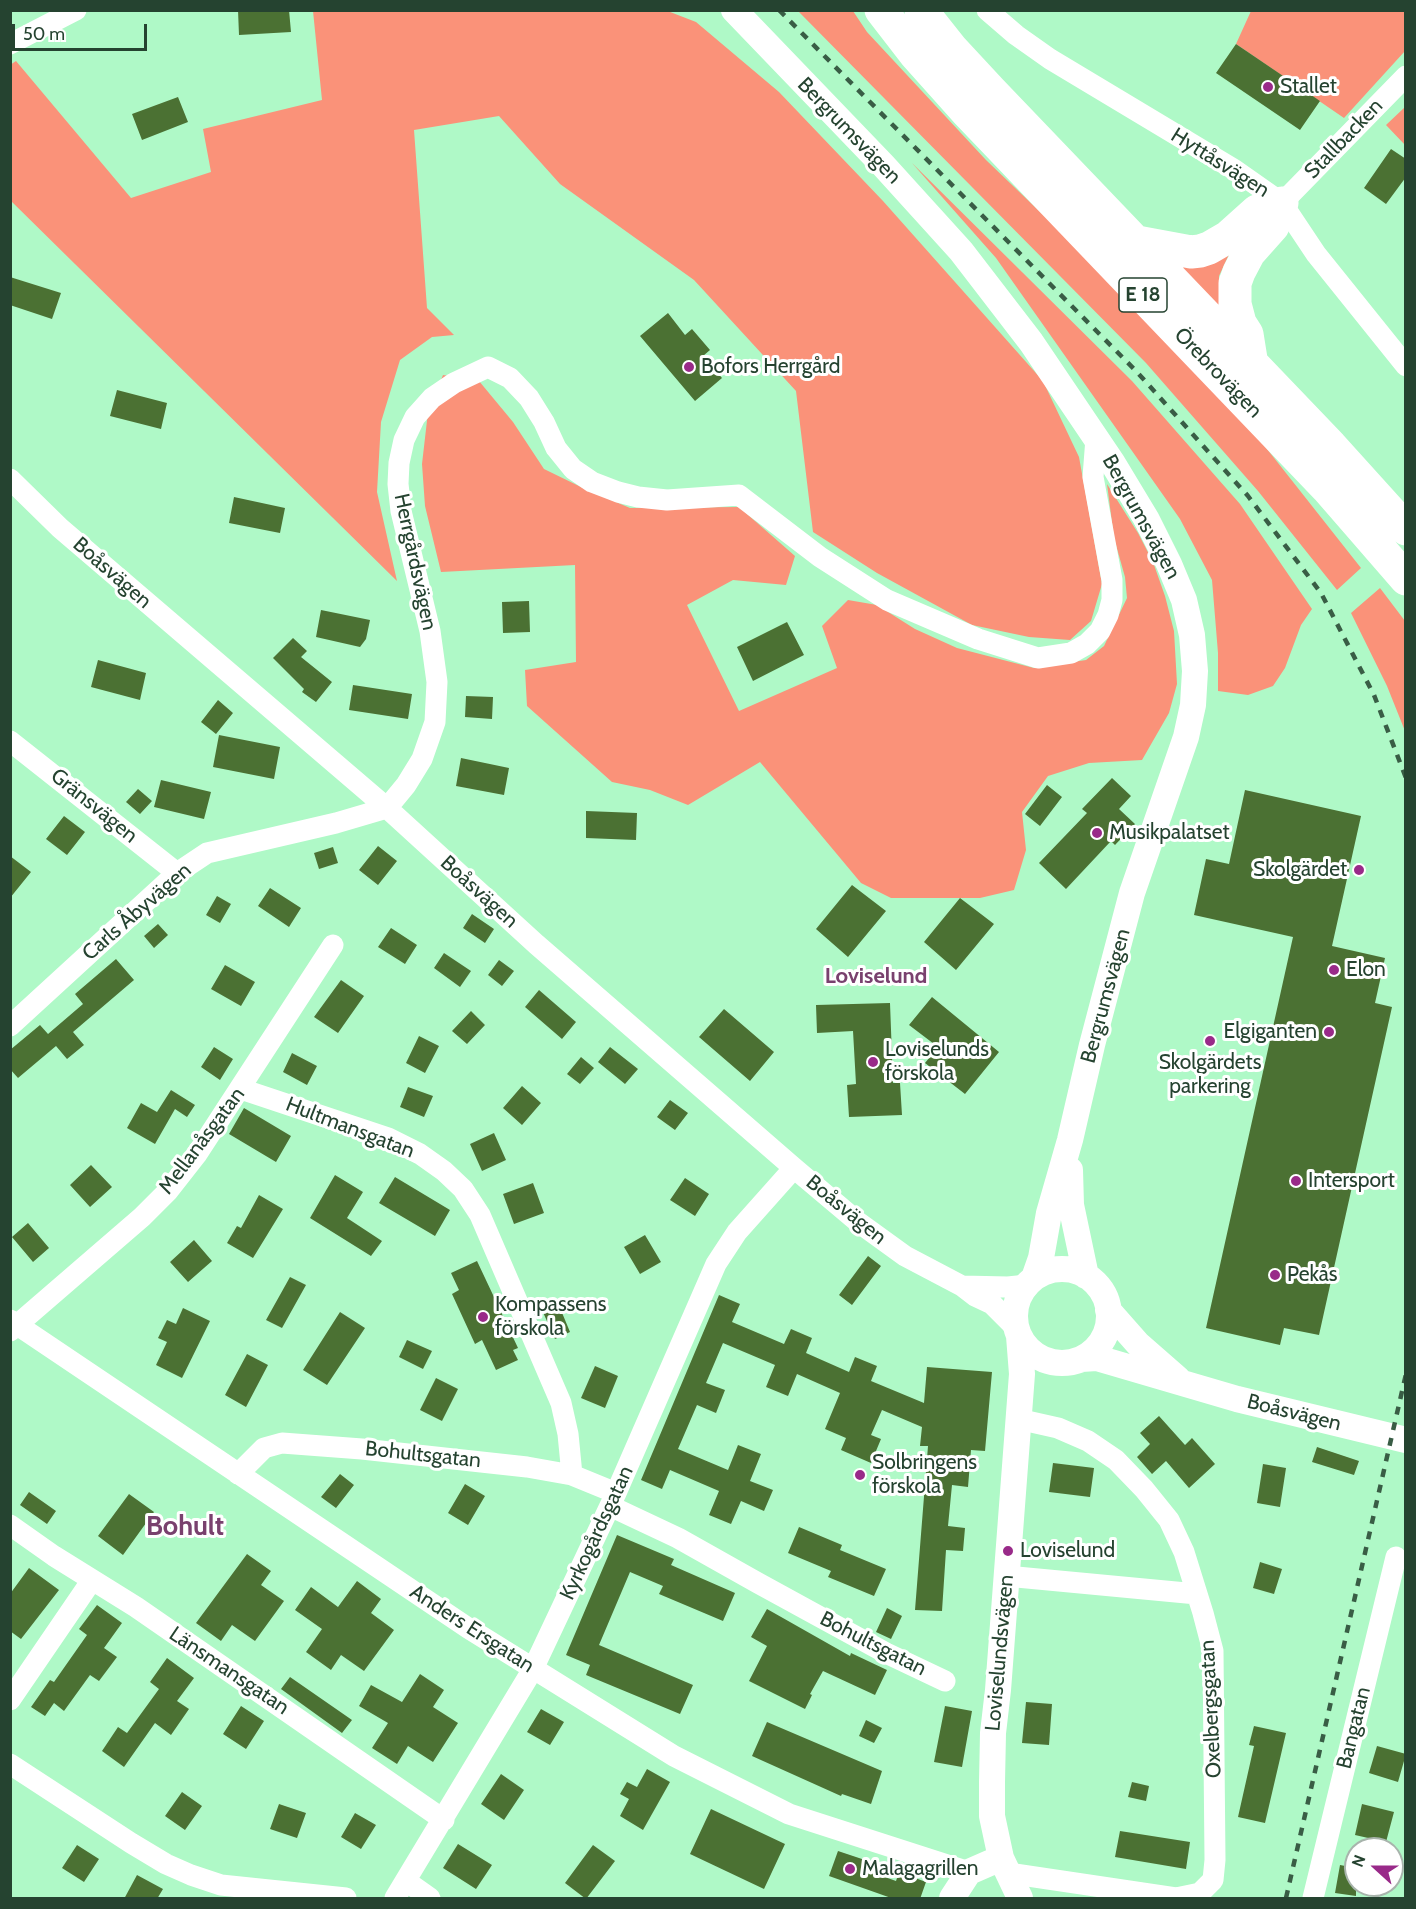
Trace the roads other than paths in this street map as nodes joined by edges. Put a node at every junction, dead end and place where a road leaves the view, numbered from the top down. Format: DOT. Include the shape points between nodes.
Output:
graph roads {
  1 [pos="76,10"];
  2 [pos="734,10"];
  3 [pos="881,10"];
  4 [pos="921,10"];
  5 [pos="987,10"];
  6 [pos="10,44"];
  7 [pos="1406,76"];
  8 [pos="1282,203"];
  9 [pos="1137,243"];
  10 [pos="1251,363"];
  11 [pos="1406,366"];
  12 [pos="1096,438"];
  13 [pos="10,479"];
  14 [pos="1406,529"];
  15 [pos="1406,579"];
  16 [pos="10,741"];
  17 [pos="387,808"];
  18 [pos="177,873"];
  19 [pos="333,945"];
  20 [pos="10,1026"];
  21 [pos="241,1089"];
  22 [pos="1070,1140"];
  23 [pos="794,1168"];
  24 [pos="1086,1276"];
  25 [pos="1031,1282"];
  26 [pos="962,1286"];
  27 [pos="1108,1310"];
  28 [pos="13,1325"];
  29 [pos="1018,1332"];
  30 [pos="1072,1361"];
  31 [pos="1183,1383"];
  32 [pos="1019,1411"];
  33 [pos="1406,1440"];
  34 [pos="238,1474"];
  35 [pos="572,1475"];
  36 [pos="613,1500"];
  37 [pos="10,1525"];
  38 [pos="1396,1557"];
  39 [pos="1006,1576"];
  40 [pos="92,1580"];
  41 [pos="1197,1594"];
  42 [pos="533,1670"];
  43 [pos="945,1681"];
  44 [pos="10,1700"];
  45 [pos="10,1764"];
  46 [pos="444,1820"];
  47 [pos="1005,1866"];
  48 [pos="969,1872"];
  49 [pos="400,1890"];
  50 [pos="346,1899"];
  51 [pos="430,1899"];
  52 [pos="952,1899"];
  53 [pos="1020,1899"];
  54 [pos="1313,1899"];
  1 -- 6 [label="street"];
  2 -- 12 [label="street, Bergrumsvägen" via="961,251 1031,342"];
  3 -- 15 [label="highway, Örebrovägen / E 18" via="966,111 1327,488"];
  4 -- 9 [label="highway, Örebrovägen / E 18" via="952,49"];
  5 -- 8 [label="street, Hyttåsvägen" via="1050,59 1235,170"];
  7 -- 8 [label="street, Stallbacken"];
  8 -- 9 [label="highway, E 18" via="1257,211 1209,249 1191,252"];
  8 -- 10 [label="highway" via="1273,226 1249,253 1235,283 1235,304"];
  8 -- 11 [label="street, Hyttåsvägen" via="1316,254"];
  9 -- 10 [label="highway, Örebrovägen / E 18"];
  10 -- 14 [label="highway, Örebrovägen / E 18"];
  12 -- 17 [label="street, Herrgårdsvägen" via="1093,477 1112,580 1112,600 1100,631 1087,644 1071,653 1038,658 978,639 888,600 820,557 739,495 668,500 628,495 592,482 573,469 556,448 529,398 510,378 489,367 454,382 432,398 416,417 404,440 399,463 401,511 430,631 437,701 435,722 422,759"];
  12 -- 22 [label="street, Bergrumsvägen" via="1147,520 1169,564 1184,600 1195,670 1186,737 1132,893"];
  13 -- 17 [label="street, Boåsvägen" via="60,528"];
  16 -- 18 [label="street, Gränsvägen"];
  17 -- 18 [label="street, Carls Åbyvägen" via="207,853"];
  17 -- 23 [label="street, Boåsvägen" via="536,944"];
  18 -- 20 [label="street, Carls Åbyvägen"];
  19 -- 21 [label="street, Mellanåsgatan"];
  21 -- 28 [label="street, Mellanåsgatan" via="168,1191"];
  21 -- 35 [label="street, Hultmansgatan" via="388,1138 420,1154 463,1189 480,1215 561,1403"];
  22 -- 24 [label="street, Bergrumsvägen" via="1071,1205"];
  22 -- 25 [label="street, Bergrumsvägen" via="1041,1258"];
  23 -- 26 [label="street, Boåsvägen" via="905,1256"];
  23 -- 36 [label="street, Kyrkogårdsgatan" via="737,1232 716,1264"];
  24 -- 25 [label="street" via="1060,1269"];
  24 -- 27 [label="street" via="1100,1289"];
  25 -- 26 [label="street, Boåsvägen" via="1008,1287"];
  25 -- 29 [label="street" via="1017,1304"];
  26 -- 29 [label="street, Boåsvägen" via="992,1304"];
  27 -- 30 [label="street" via="1108,1324 1096,1348"];
  27 -- 31 [label="street, Boåsvägen" via="1138,1344"];
  28 -- 34 [label="street, Anders Ersgatan"];
  29 -- 30 [label="street" via="1037,1356"];
  29 -- 32 [label="street, Loviselundsvägen" via="1022,1374"];
  30 -- 31 [label="street, Boåsvägen" via="1097,1358"];
  30 -- 32 [label="street" via="1047,1376"];
  31 -- 33 [label="street, Boåsvägen"];
  32 -- 39 [label="street, Loviselundsvägen"];
  32 -- 41 [label="street, Oxelbergsgatan" via="1088,1441 1116,1460 1169,1520"];
  34 -- 35 [label="street, Bohultsgatan" via="264,1448 282,1443 480,1461"];
  34 -- 42 [label="street, Anders Ersgatan"];
  35 -- 36 [label="street, Bohultsgatan"];
  36 -- 42 [label="street, Kyrkogårdsgatan"];
  36 -- 43 [label="street, Bohultsgatan" via="758,1583"];
  37 -- 40 [label="street, Länsmansgatan"];
  38 -- 54 [label="street, Bangatan"];
  39 -- 41 [label="street"];
  39 -- 47 [label="street, Loviselundsvägen" via="992,1772 992,1816"];
  40 -- 44 [label="street"];
  40 -- 46 [label="street, Länsmansgatan"];
  41 -- 47 [label="street, Oxelbergsgatan" via="1213,1651 1213,1880 1200,1893 1176,1898"];
  42 -- 46 [label="street, Kyrkogårdsgatan"];
  42 -- 48 [label="street, Anders Ersgatan" via="674,1756 789,1814"];
  45 -- 50 [label="street" via="131,1843 191,1875 221,1885"];
  46 -- 49 [label="street, Kyrkogårdsgatan"];
  47 -- 48 [label="street"];
  47 -- 53 [label="street, Loviselundsvägen"];
  48 -- 52 [label="street"];
  49 -- 51 [label="street"];
}
